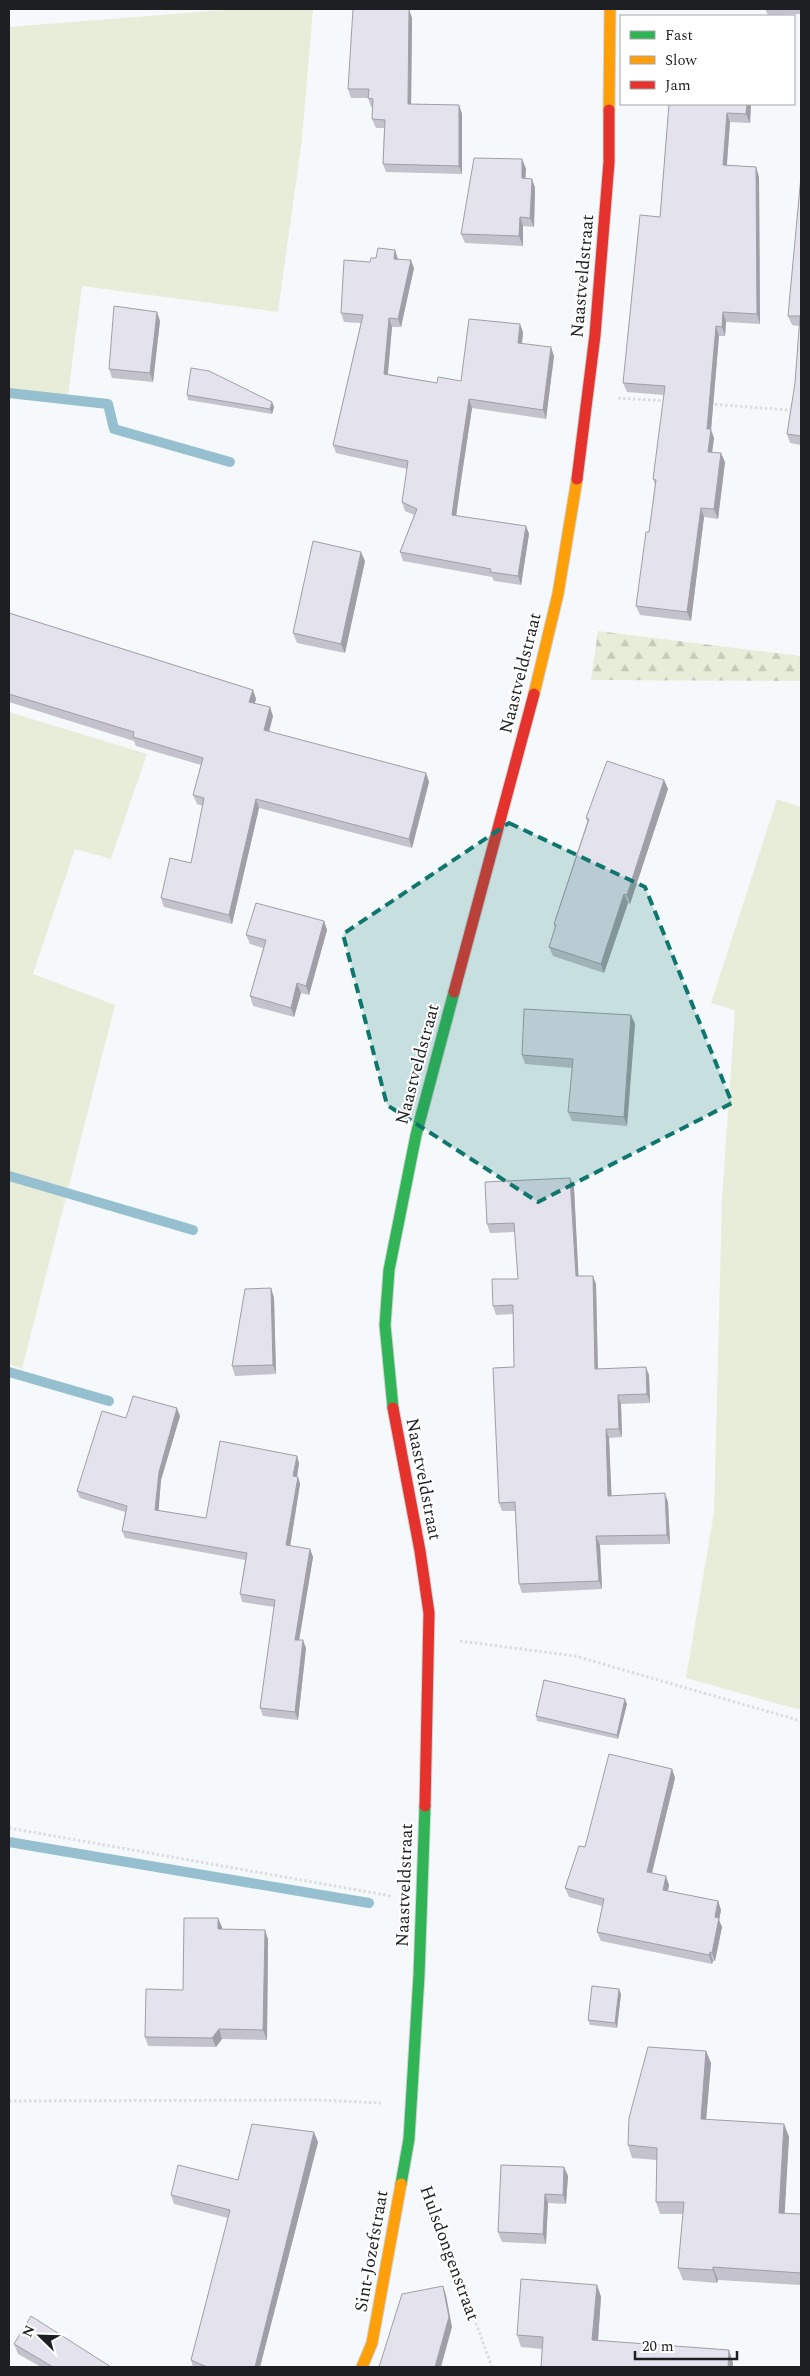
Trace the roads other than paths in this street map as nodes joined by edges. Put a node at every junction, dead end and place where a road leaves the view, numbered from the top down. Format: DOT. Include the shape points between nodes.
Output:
graph roads {
  1 [pos="610,9"];
  2 [pos="409,2139"];
  3 [pos="362,2367"];
  1 -- 2 [label="street, Naastveldstraat" via="609,162 595,335 580,459 558,594 416,1136 389,1270 385,1325 389,1381 429,1613 421,1901"];
  2 -- 3 [label="street, Sint-Jozefstraat" via="372,2343"];
}
